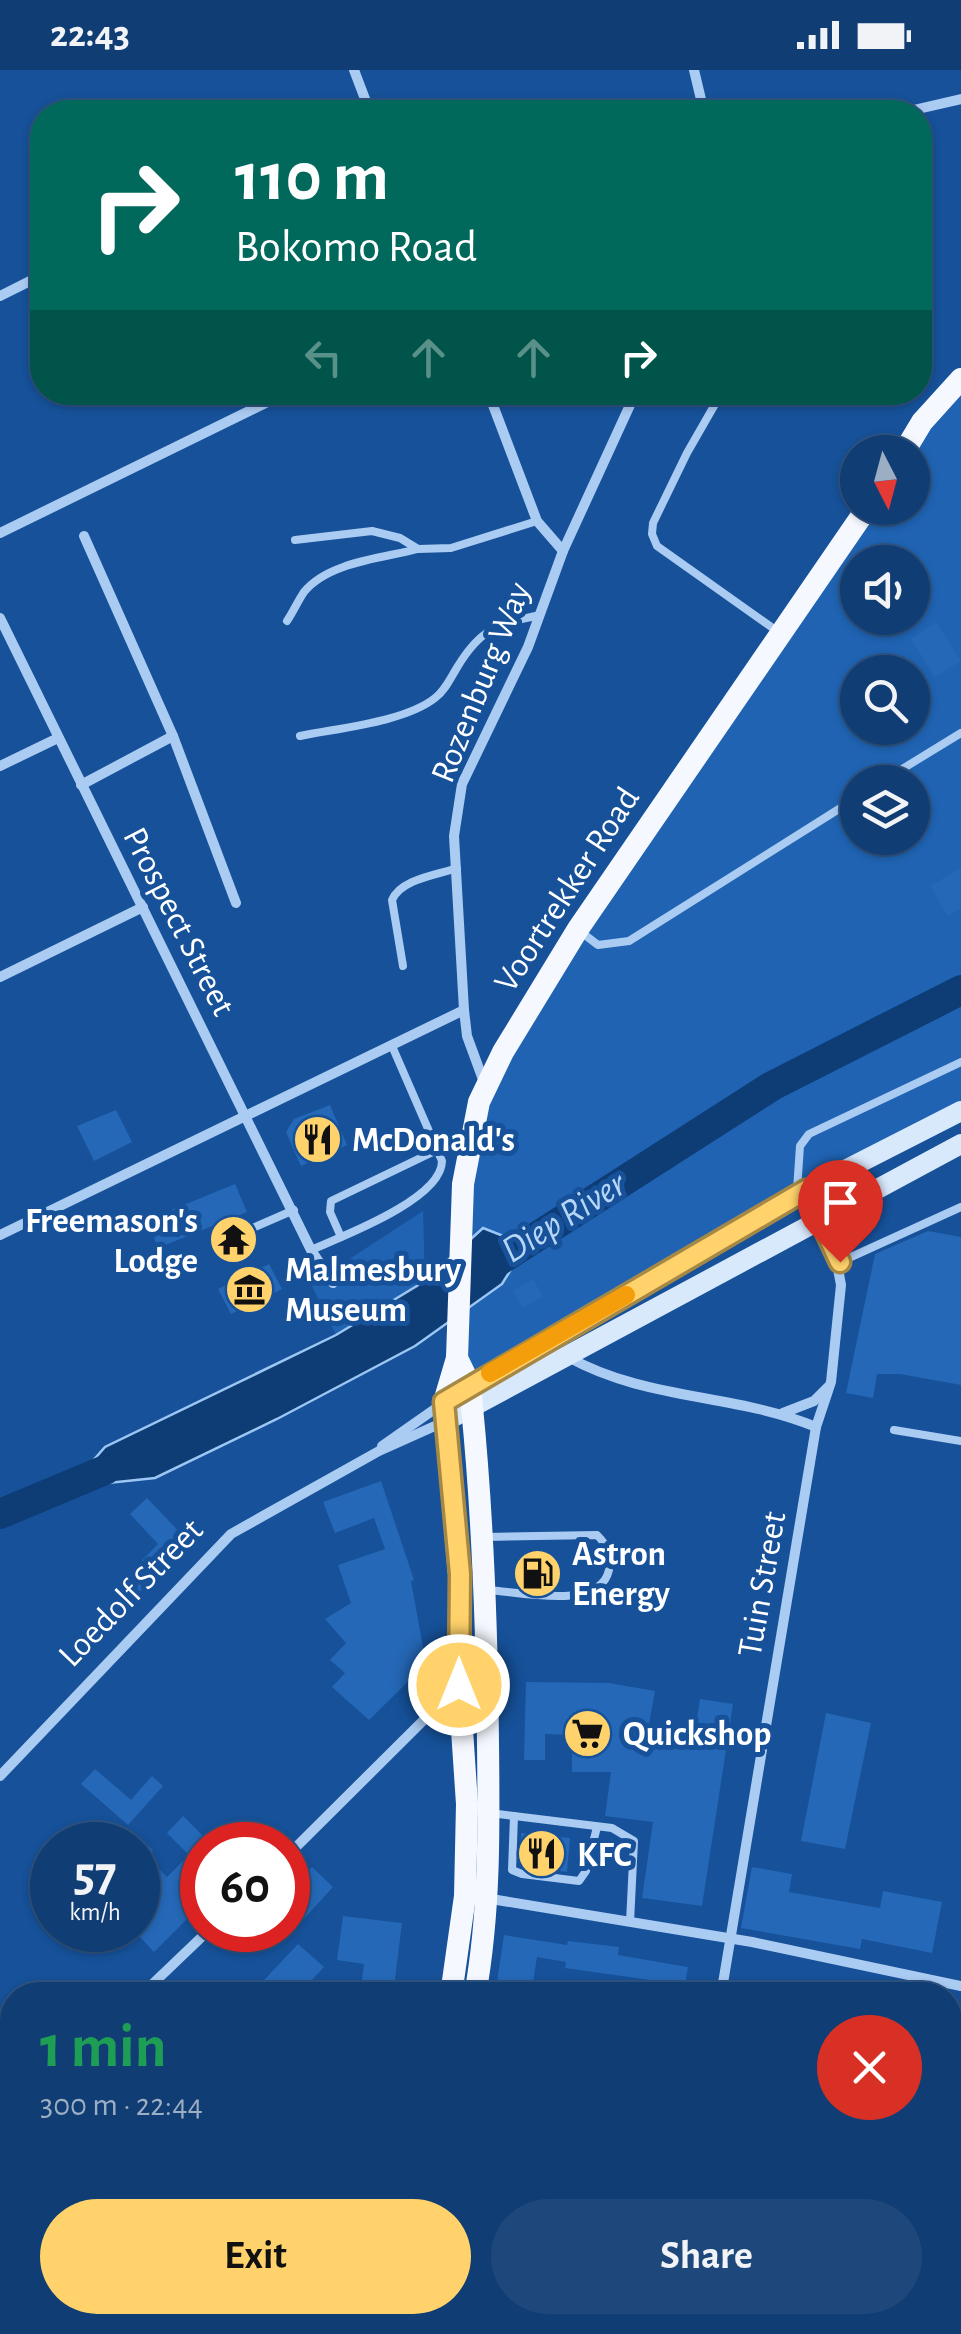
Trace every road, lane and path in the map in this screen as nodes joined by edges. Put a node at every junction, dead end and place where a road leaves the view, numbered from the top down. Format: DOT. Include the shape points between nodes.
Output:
graph roads {
  1 [pos="354,70"];
  2 [pos="694,70"];
  3 [pos="961,99"];
  4 [pos="365,100"];
  5 [pos="701,100"];
  6 [pos="932,106"];
  7 [pos="30,281"];
  8 [pos="0,296"];
  9 [pos="961,379"];
  10 [pos="261,405"];
  11 [pos="493,405"];
  12 [pos="630,405"];
  13 [pos="714,405"];
  14 [pos="914,435"];
  15 [pos="537,521"];
  16 [pos="854,525"];
  17 [pos="0,533"];
  18 [pos="84,536"];
  19 [pos="294,540"];
  20 [pos="418,549"];
  21 [pos="563,551"];
  22 [pos="540,614"];
  23 [pos="0,618"];
  24 [pos="287,621"];
  25 [pos="780,634"];
  26 [pos="961,733"];
  27 [pos="173,736"];
  28 [pos="300,736"];
  29 [pos="58,738"];
  30 [pos="909,765"];
  31 [pos="0,766"];
  32 [pos="81,785"];
  33 [pos="840,808"];
  34 [pos="457,868"];
  35 [pos="236,904"];
  36 [pos="142,907"];
  37 [pos="578,929"];
  38 [pos="403,966"];
  39 [pos="0,977"];
  40 [pos="464,1010"];
  41 [pos="392,1046"];
  42 [pos="961,1062"];
  43 [pos="485,1086"];
  44 [pos="961,1110"];
  45 [pos="247,1116"];
  46 [pos="961,1144"];
  47 [pos="437,1150"];
  48 [pos="802,1192"];
  49 [pos="961,1206"];
  50 [pos="294,1210"];
  51 [pos="821,1219"];
  52 [pos="0,1234"];
  53 [pos="341,1237"];
  54 [pos="218,1244"];
  55 [pos="311,1250"];
  56 [pos="840,1262"];
  57 [pos="333,1283"];
  58 [pos="564,1355"];
  59 [pos="457,1358"];
  60 [pos="832,1382"];
  61 [pos="471,1396"];
  62 [pos="445,1412"];
  63 [pos="782,1413"];
  64 [pos="816,1426"];
  65 [pos="894,1430"];
  66 [pos="961,1441"];
  67 [pos="379,1451"];
  68 [pos="482,1538"];
  69 [pos="484,1590"];
  70 [pos="488,1667"];
  71 [pos="459,1685"];
  72 [pos="0,1776"];
  73 [pos="489,1813"];
  74 [pos="514,1816"];
  75 [pos="597,1826"];
  76 [pos="310,1833"];
  77 [pos="476,1897"];
  78 [pos="630,1922"];
  79 [pos="728,1939"];
  80 [pos="186,1952"];
  81 [pos="154,1982"];
  82 [pos="455,1982"];
  83 [pos="478,1982"];
  84 [pos="723,1982"];
  85 [pos="941,1982"];
  1 -- 4 [label="street"];
  2 -- 5 [label="street"];
  3 -- 6 [label="street"];
  7 -- 8 [label="street"];
  9 -- 14 [label="main road"];
  10 -- 17 [label="street"];
  11 -- 15 [label="street"];
  12 -- 21 [label="street, Rozenburg Way"];
  13 -- 25 [label="lane" via="652,534 657,546"];
  15 -- 20 [label="lane" via="451,548"];
  15 -- 21 [label="street"];
  16 -- 25 [label="main road, Voortrekker Road"];
  18 -- 27 [label="street"];
  19 -- 20 [label="lane" via="372,530"];
  20 -- 24 [label="lane" via="319,579"];
  21 -- 22 [label="street, Rozenburg Way"];
  22 -- 28 [label="lane" via="482,634 439,696 421,707"];
  22 -- 34 [label="street, Rozenburg Way" via="462,784"];
  23 -- 29 [label="street, Prospect Street"];
  25 -- 37 [label="main road, Voortrekker Road"];
  26 -- 30 [label="lane"];
  27 -- 32 [label="street"];
  27 -- 35 [label="street"];
  29 -- 31 [label="street"];
  29 -- 32 [label="street, Prospect Street"];
  32 -- 36 [label="street, Prospect Street"];
  33 -- 37 [label="lane" via="628,941 598,945"];
  34 -- 38 [label="lane" via="395,894"];
  34 -- 40 [label="street, Rozenburg Way"];
  36 -- 39 [label="street"];
  36 -- 45 [label="street, Prospect Street"];
  37 -- 43 [label="main road, Voortrekker Road"];
  40 -- 41 [label="street"];
  40 -- 43 [label="street, Rozenburg Way"];
  41 -- 45 [label="street"];
  41 -- 47 [label="lane"];
  42 -- 48 [label="lane" via="809,1134 800,1146"];
  43 -- 59 [label="main road, Voortrekker Road" via="466,1159"];
  44 -- 48 [label="main road"];
  45 -- 50 [label="street, Prospect Street"];
  45 -- 52 [label="street"];
  46 -- 51 [label="main road"];
  47 -- 53 [label="lane" via="442,1172 433,1185"];
  47 -- 53 [label="lane" via="332,1201"];
  48 -- 51 [label="street, Tuin Street"];
  48 -- 61 [label="main road"];
  49 -- 56 [label="lane"];
  50 -- 54 [label="lane"];
  50 -- 55 [label="street, Prospect Street"];
  51 -- 56 [label="street, Tuin Street"];
  51 -- 58 [label="main road"];
  53 -- 55 [label="lane"];
  55 -- 57 [label="street, Prospect Street"];
  56 -- 60 [label="street, Tuin Street"];
  58 -- 61 [label="main road"];
  58 -- 63 [label="street" via="626,1384"];
  59 -- 61 [label="main road, Voortrekker Road"];
  59 -- 62 [label="main road, Voortrekker Road"];
  60 -- 63 [label="street" via="814,1401"];
  60 -- 64 [label="street, Tuin Street"];
  61 -- 62 [label="main road"];
  61 -- 68 [label="main road, Voortrekker Road"];
  62 -- 67 [label="street, Loedolf Street"];
  62 -- 67 [label="street, Loedolf Street" via="386,1441"];
  62 -- 71 [label="main road, Voortrekker Road" via="460,1574"];
  63 -- 64 [label="street"];
  64 -- 79 [label="street, Tuin Street"];
  65 -- 66 [label="lane"];
  67 -- 72 [label="street, Loedolf Street" via="231,1534"];
  68 -- 69 [label="main road, Voortrekker Road"];
  68 -- 69 [label="lane" via="597,1535 611,1561 606,1583 576,1596"];
  69 -- 70 [label="main road, Voortrekker Road"];
  70 -- 71 [label="street"];
  70 -- 73 [label="main road, Voortrekker Road"];
  71 -- 76 [label="street"];
  71 -- 77 [label="main road, Voortrekker Road"];
  73 -- 74 [label="lane"];
  73 -- 77 [label="main road, Voortrekker Road"];
  74 -- 75 [label="lane"];
  74 -- 75 [label="lane" via="512,1870 540,1877 579,1880"];
  75 -- 78 [label="lane" via="634,1841"];
  77 -- 78 [label="street"];
  77 -- 82 [label="main road, Voortrekker Road"];
  77 -- 83 [label="main road, Voortrekker Road" via="484,1949"];
  78 -- 79 [label="street"];
  79 -- 84 [label="street, Tuin Street"];
  79 -- 85 [label="street"];
  80 -- 81 [label="street"];
}
